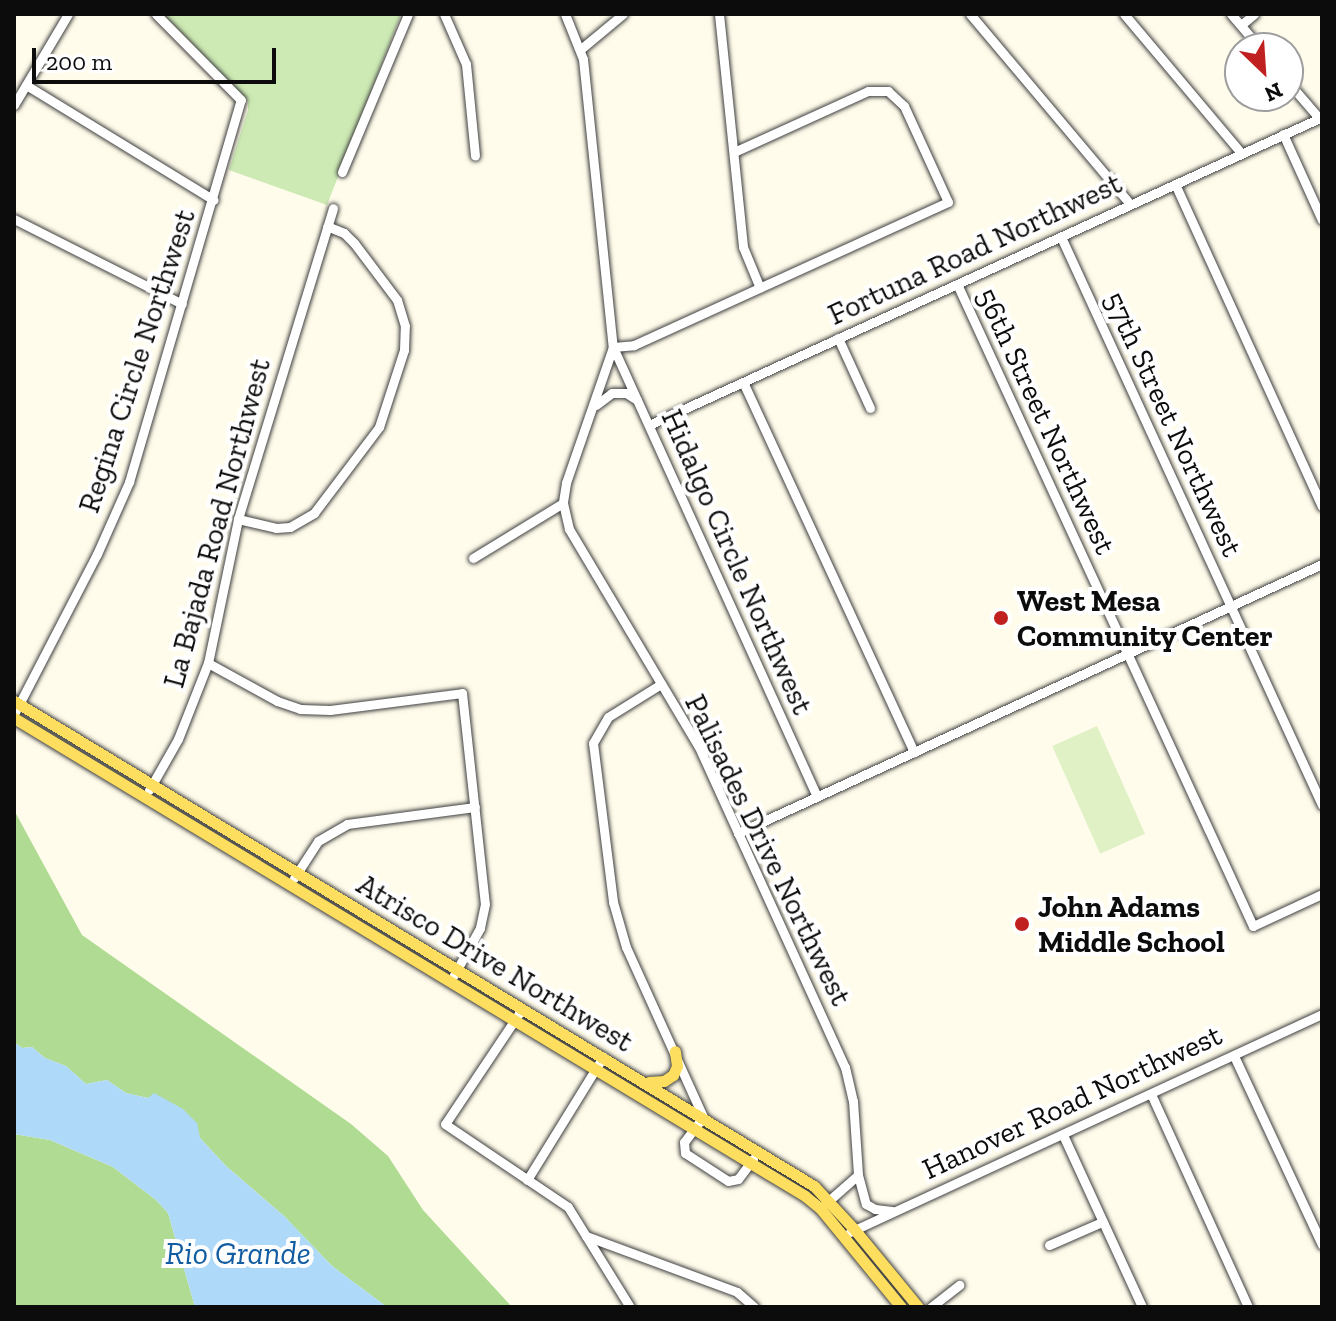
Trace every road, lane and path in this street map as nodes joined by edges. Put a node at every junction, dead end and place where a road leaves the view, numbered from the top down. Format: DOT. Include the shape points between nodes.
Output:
graph roads {
  1 [pos="68,14"];
  2 [pos="156,14"];
  3 [pos="408,14"];
  4 [pos="444,14"];
  5 [pos="565,14"];
  6 [pos="623,14"];
  7 [pos="719,14"];
  8 [pos="970,14"];
  9 [pos="1124,14"];
  10 [pos="1231,14"];
  11 [pos="1254,14"];
  12 [pos="1241,25"];
  13 [pos="1247,32"];
  14 [pos="582,48"];
  15 [pos="26,85"];
  16 [pos="1304,100"];
  17 [pos="14,105"];
  18 [pos="1320,117"];
  19 [pos="1283,134"];
  20 [pos="734,152"];
  21 [pos="1241,153"];
  22 [pos="475,156"];
  23 [pos="342,172"];
  24 [pos="1175,184"];
  25 [pos="214,200"];
  26 [pos="1130,204"];
  27 [pos="333,208"];
  28 [pos="14,219"];
  29 [pos="1322,220"];
  30 [pos="327,226"];
  31 [pos="1061,237"];
  32 [pos="957,284"];
  33 [pos="760,288"];
  34 [pos="182,304"];
  35 [pos="838,338"];
  36 [pos="613,347"];
  37 [pos="743,382"];
  38 [pos="637,400"];
  39 [pos="593,408"];
  40 [pos="870,408"];
  41 [pos="649,425"];
  42 [pos="563,503"];
  43 [pos="1322,506"];
  44 [pos="238,519"];
  45 [pos="473,558"];
  46 [pos="1322,564"];
  47 [pos="1230,607"];
  48 [pos="1127,655"];
  49 [pos="208,663"];
  50 [pos="661,684"];
  51 [pos="16,709"];
  52 [pos="914,752"];
  53 [pos="152,785"];
  54 [pos="145,796"];
  55 [pos="817,796"];
  56 [pos="1322,805"];
  57 [pos="475,807"];
  58 [pos="738,833"];
  59 [pos="298,872"];
  60 [pos="290,884"];
  61 [pos="1322,894"];
  62 [pos="455,974"];
  63 [pos="522,1009"];
  64 [pos="1321,1017"];
  65 [pos="515,1020"];
  66 [pos="675,1051"];
  67 [pos="1234,1056"];
  68 [pos="603,1057"];
  69 [pos="596,1068"];
  70 [pos="642,1080"];
  71 [pos="1151,1094"];
  72 [pos="703,1117"];
  73 [pos="692,1127"];
  74 [pos="1063,1135"];
  75 [pos="755,1156"];
  76 [pos="858,1175"];
  77 [pos="527,1180"];
  78 [pos="825,1204"];
  79 [pos="892,1211"];
  80 [pos="1102,1222"];
  81 [pos="854,1229"];
  82 [pos="586,1236"];
  83 [pos="844,1236"];
  84 [pos="1049,1245"];
  85 [pos="1322,1245"];
  86 [pos="959,1285"];
  87 [pos="630,1307"];
  88 [pos="754,1307"];
  89 [pos="901,1307"];
  90 [pos="918,1307"];
  91 [pos="931,1307"];
  92 [pos="1142,1307"];
  93 [pos="1248,1307"];
  1 -- 15 [label="street"];
  2 -- 25 [label="street, Regina Circle Northwest" via="241,100"];
  3 -- 23 [label="street"];
  4 -- 22 [label="street" via="466,64"];
  5 -- 14 [label="street"];
  6 -- 14 [label="street"];
  7 -- 20 [label="street"];
  8 -- 26 [label="street"];
  9 -- 21 [label="street"];
  10 -- 12 [label="street"];
  11 -- 12 [label="street"];
  12 -- 13 [label="street"];
  14 -- 36 [label="street, Palisades Drive Northwest"];
  15 -- 17 [label="street"];
  15 -- 25 [label="street"];
  16 -- 18 [label="street"];
  18 -- 19 [label="street, Fortuna Road Northwest"];
  19 -- 21 [label="street, Fortuna Road Northwest"];
  19 -- 29 [label="street"];
  20 -- 33 [label="street" via="743,247"];
  20 -- 33 [label="street" via="868,91 888,91 904,106 948,202"];
  21 -- 24 [label="street, Fortuna Road Northwest"];
  24 -- 26 [label="street, Fortuna Road Northwest"];
  24 -- 43 [label="street"];
  25 -- 34 [label="street, Regina Circle Northwest"];
  26 -- 31 [label="street, Fortuna Road Northwest"];
  27 -- 30 [label="street, La Bajada Road Northwest"];
  28 -- 34 [label="street"];
  30 -- 44 [label="street, La Bajada Road Northwest"];
  30 -- 44 [label="street" via="354,243 397,300 405,326 404,350 379,427 314,513 290,527"];
  31 -- 32 [label="street, Fortuna Road Northwest"];
  31 -- 47 [label="street, 57th Street Northwest"];
  32 -- 35 [label="street, Fortuna Road Northwest"];
  32 -- 48 [label="street, 56th Street Northwest"];
  33 -- 36 [label="street" via="634,345"];
  34 -- 51 [label="street, Regina Circle Northwest" via="129,482"];
  35 -- 37 [label="street, Fortuna Road Northwest"];
  35 -- 40 [label="street"];
  36 -- 38 [label="street, Hidalgo Circle Northwest"];
  36 -- 39 [label="street, Palisades Drive Northwest"];
  37 -- 41 [label="street, Fortuna Road Northwest"];
  37 -- 52 [label="street"];
  38 -- 39 [label="street" via="612,393"];
  38 -- 41 [label="street, Hidalgo Circle Northwest"];
  39 -- 42 [label="street, Palisades Drive Northwest"];
  41 -- 55 [label="street, Hidalgo Circle Northwest"];
  42 -- 45 [label="street"];
  42 -- 50 [label="street, Palisades Drive Northwest" via="576,545"];
  44 -- 49 [label="street, La Bajada Road Northwest"];
  46 -- 47 [label="street"];
  47 -- 48 [label="street"];
  47 -- 56 [label="street, 57th Street Northwest"];
  48 -- 52 [label="street"];
  48 -- 61 [label="street, 56th Street Northwest" via="1253,926"];
  49 -- 53 [label="street, La Bajada Road Northwest" via="178,739"];
  49 -- 57 [label="street" via="300,709 462,693"];
  50 -- 58 [label="street, Palisades Drive Northwest" via="698,745"];
  50 -- 66 [label="street" via="608,717 596,732 593,749 619,926"];
  51 -- 53 [label="main road, Atrisco Drive Northwest"];
  51 -- 54 [label="main road, Atrisco Drive Northwest"];
  52 -- 55 [label="street"];
  53 -- 54 [label="street, La Bajada Road Northwest"];
  53 -- 59 [label="main road, Atrisco Drive Northwest"];
  54 -- 60 [label="main road, Atrisco Drive Northwest"];
  55 -- 58 [label="street"];
  57 -- 59 [label="street" via="347,824 318,841"];
  57 -- 62 [label="street" via="485,904 480,928"];
  58 -- 76 [label="street, Palisades Drive Northwest" via="845,1067"];
  59 -- 60 [label="street"];
  59 -- 62 [label="main road, Atrisco Drive Northwest"];
  60 -- 62 [label="main road, Atrisco Drive Northwest"];
  62 -- 63 [label="main road, Atrisco Drive Northwest"];
  62 -- 65 [label="main road, Atrisco Drive Northwest"];
  63 -- 65 [label="street"];
  63 -- 68 [label="main road, Atrisco Drive Northwest"];
  64 -- 67 [label="street, Hanover Road Northwest"];
  65 -- 69 [label="main road, Atrisco Drive Northwest"];
  65 -- 77 [label="street" via="445,1124"];
  66 -- 70 [label="main road" via="677,1066 669,1079"];
  66 -- 72 [label="street"];
  67 -- 71 [label="street, Hanover Road Northwest"];
  67 -- 85 [label="street"];
  68 -- 69 [label="street"];
  68 -- 70 [label="main road, Atrisco Drive Northwest"];
  69 -- 73 [label="main road, Atrisco Drive Northwest"];
  69 -- 77 [label="street"];
  70 -- 72 [label="main road, Atrisco Drive Northwest"];
  71 -- 74 [label="street, Hanover Road Northwest"];
  71 -- 93 [label="street"];
  72 -- 73 [label="street"];
  72 -- 75 [label="main road, Atrisco Drive Northwest"];
  73 -- 75 [label="main road, Atrisco Drive Northwest"];
  73 -- 75 [label="street" via="685,1153 723,1179 738,1179"];
  74 -- 79 [label="street, Hanover Road Northwest"];
  74 -- 80 [label="street"];
  75 -- 78 [label="main road, Atrisco Drive Northwest"];
  76 -- 78 [label="street"];
  76 -- 79 [label="street" via="866,1204"];
  77 -- 82 [label="street" via="568,1207"];
  78 -- 81 [label="main road, Atrisco Drive Northwest"];
  78 -- 83 [label="main road, Atrisco Drive Northwest"];
  79 -- 81 [label="street, Hanover Road Northwest"];
  80 -- 84 [label="street"];
  80 -- 92 [label="street"];
  81 -- 83 [label="street, Hanover Road Northwest"];
  81 -- 90 [label="main road, Atrisco Drive Northwest"];
  82 -- 87 [label="street"];
  82 -- 88 [label="street" via="737,1292"];
  83 -- 89 [label="main road, Atrisco Drive Northwest"];
  86 -- 91 [label="street"];
}
